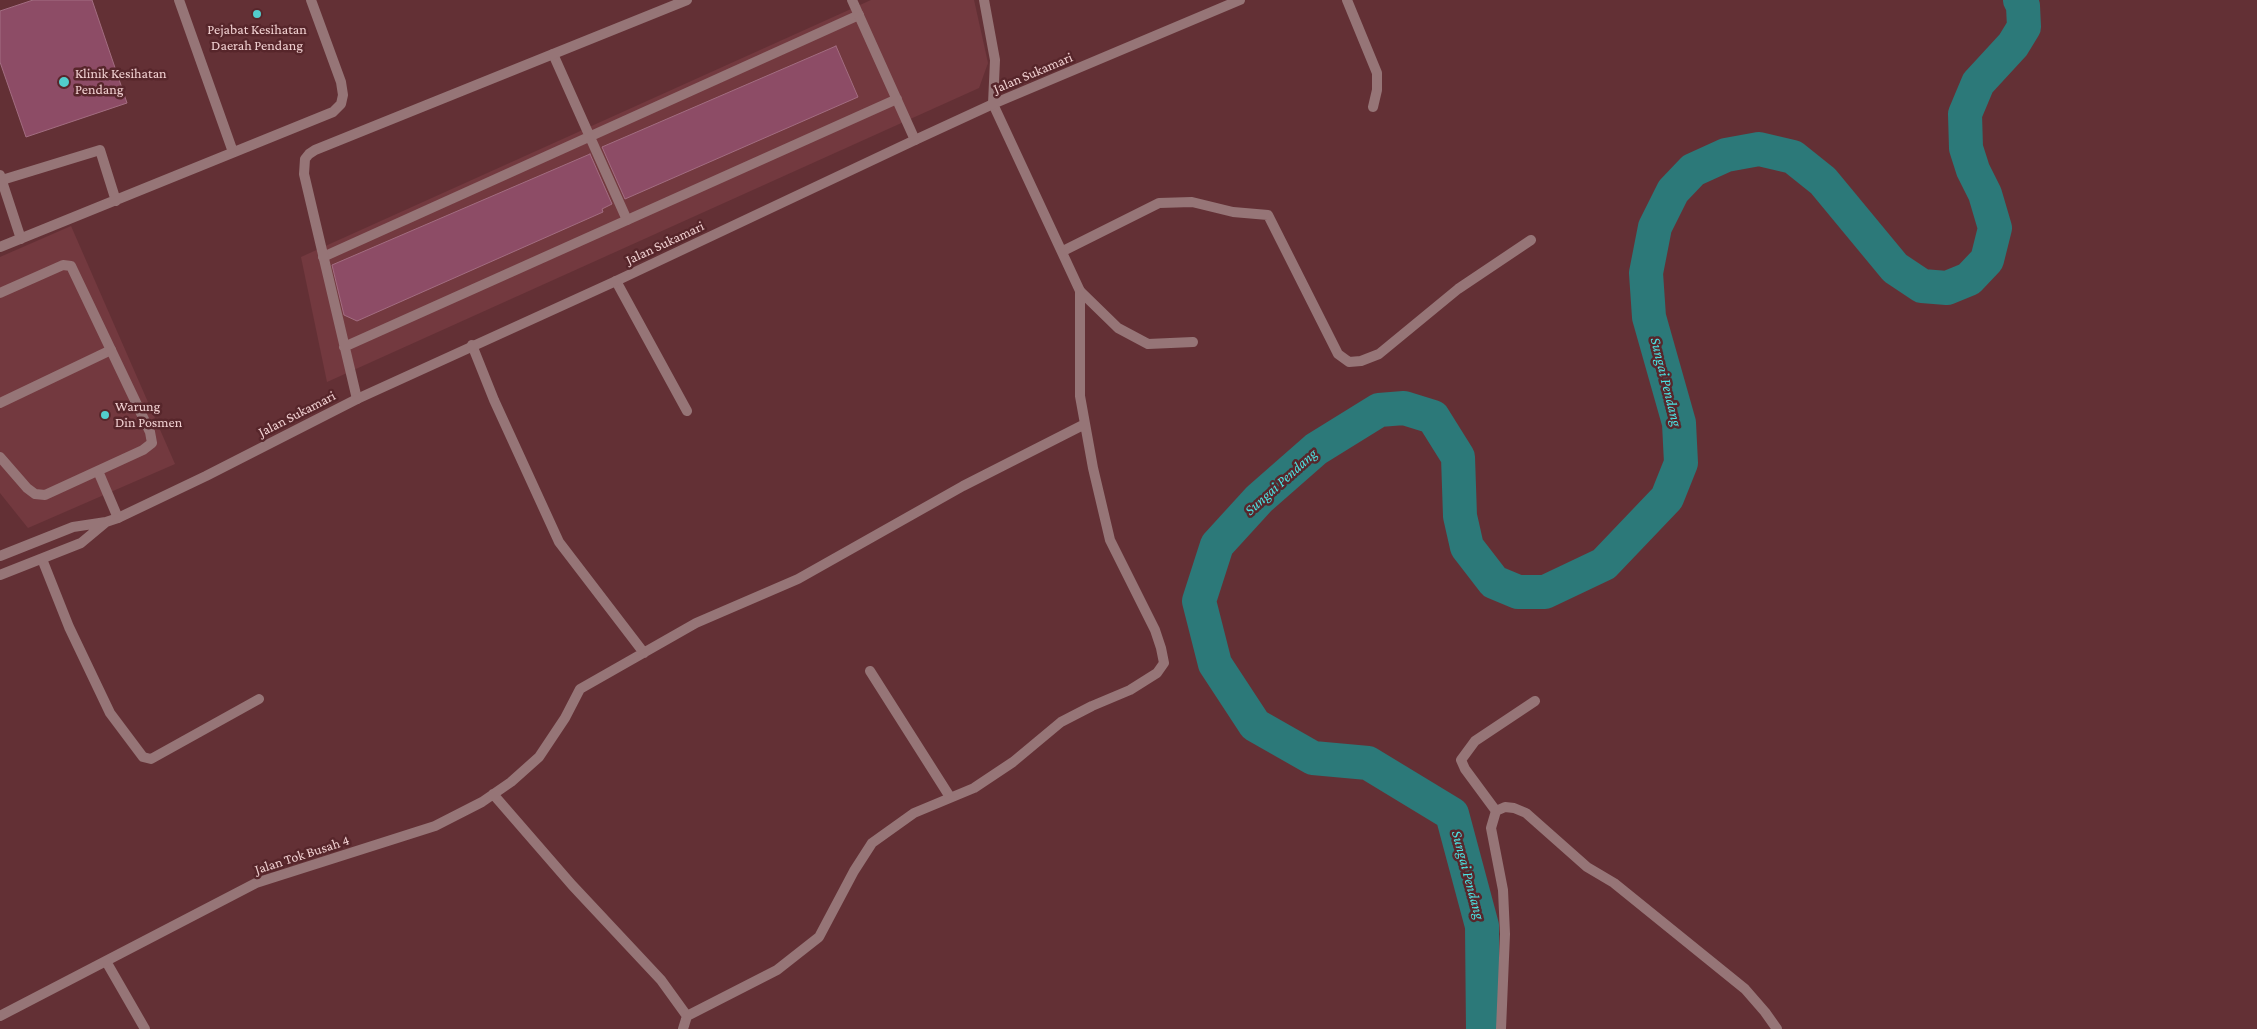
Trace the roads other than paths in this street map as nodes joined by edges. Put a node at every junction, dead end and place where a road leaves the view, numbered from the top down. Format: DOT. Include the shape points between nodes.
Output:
graph roads {
  1 [pos="180,0"];
  2 [pos="311,0"];
  3 [pos="687,0"];
  4 [pos="852,0"];
  5 [pos="984,0"];
  6 [pos="1240,0"];
  7 [pos="1347,0"];
  8 [pos="859,15"];
  9 [pos="553,54"];
  10 [pos="897,99"];
  11 [pos="993,104"];
  12 [pos="1373,108"];
  13 [pos="590,136"];
  14 [pos="915,140"];
  15 [pos="233,152"];
  16 [pos="1,177"];
  17 [pos="116,201"];
  18 [pos="627,220"];
  19 [pos="21,239"];
  20 [pos="1531,240"];
  21 [pos="0,247"];
  22 [pos="1063,251"];
  23 [pos="323,256"];
  24 [pos="616,281"];
  25 [pos="1080,291"];
  26 [pos="0,293"];
  27 [pos="1193,342"];
  28 [pos="472,345"];
  29 [pos="344,347"];
  30 [pos="111,350"];
  31 [pos="357,399"];
  32 [pos="0,403"];
  33 [pos="687,412"];
  34 [pos="1085,424"];
  35 [pos="0,457"];
  36 [pos="98,472"];
  37 [pos="118,518"];
  38 [pos="106,522"];
  39 [pos="0,556"];
  40 [pos="42,559"];
  41 [pos="0,575"];
  42 [pos="644,652"];
  43 [pos="870,671"];
  44 [pos="259,698"];
  45 [pos="1535,701"];
  46 [pos="493,794"];
  47 [pos="950,797"];
  48 [pos="1496,810"];
  49 [pos="107,963"];
  50 [pos="0,1016"];
  51 [pos="687,1016"];
  52 [pos="145,1029"];
  53 [pos="683,1029"];
  54 [pos="1500,1029"];
  55 [pos="1777,1029"];
  1 -- 15 [label="street"];
  2 -- 15 [label="street" via="341,82 343,95 340,104 333,112"];
  3 -- 9 [label="street"];
  4 -- 8 [label="street"];
  5 -- 11 [label="street" via="995,60"];
  6 -- 11 [label="street, Jalan Sukamari"];
  7 -- 12 [label="street" via="1377,73"];
  8 -- 10 [label="street"];
  8 -- 13 [label="street"];
  9 -- 13 [label="street"];
  9 -- 23 [label="street" via="309,154 305,159 304,174"];
  10 -- 14 [label="street"];
  10 -- 18 [label="street"];
  11 -- 14 [label="street, Jalan Sukamari"];
  11 -- 22 [label="street"];
  13 -- 18 [label="street"];
  13 -- 23 [label="street"];
  14 -- 24 [label="street, Jalan Sukamari"];
  15 -- 17 [label="street"];
  16 -- 17 [label="street" via="100,150"];
  16 -- 19 [label="street"];
  17 -- 19 [label="street"];
  18 -- 29 [label="street"];
  19 -- 21 [label="street"];
  20 -- 22 [label="street" via="1458,289 1380,354 1350,362 1338,354 1268,215 1233,212 1192,202 1158,203"];
  22 -- 25 [label="street"];
  23 -- 29 [label="street"];
  24 -- 28 [label="street, Jalan Sukamari"];
  24 -- 33 [label="street"];
  25 -- 27 [label="street" via="1118,328 1148,344"];
  25 -- 34 [label="street" via="1080,396"];
  26 -- 30 [label="street" via="62,265 70,266"];
  28 -- 31 [label="street, Jalan Sukamari"];
  28 -- 42 [label="street" via="559,542"];
  29 -- 31 [label="street"];
  30 -- 32 [label="street"];
  30 -- 36 [label="street" via="150,432 152,443"];
  31 -- 37 [label="street, Jalan Sukamari"];
  34 -- 42 [label="street" via="963,486 798,579 696,623"];
  34 -- 47 [label="street" via="1110,540 1155,630 1164,663 1157,673 1130,690 1061,722 1013,762 974,788"];
  35 -- 36 [label="street" via="35,494 45,495"];
  36 -- 37 [label="street"];
  37 -- 38 [label="street, Jalan Sukamari"];
  38 -- 39 [label="street, Jalan Sukamari" via="73,527"];
  38 -- 40 [label="street, Jalan Sukamari" via="81,543"];
  40 -- 41 [label="street, Jalan Sukamari"];
  40 -- 44 [label="street" via="110,713 143,757 151,759"];
  42 -- 46 [label="street, Jalan Tok Busah 4" via="580,689 539,757"];
  43 -- 47 [label="street"];
  45 -- 48 [label="street" via="1475,741 1461,760 1464,769"];
  46 -- 49 [label="street, Jalan Tok Busah 4" via="435,826 256,883"];
  46 -- 51 [label="street" via="661,980"];
  47 -- 51 [label="street" via="914,813 872,843 819,937 804,950 777,970"];
  48 -- 54 [label="street" via="1490,828 1503,890 1505,934"];
  48 -- 55 [label="street" via="1505,807 1526,813 1587,867 1614,884 1745,989"];
  49 -- 50 [label="street, Jalan Tok Busah 4"];
  49 -- 52 [label="street"];
  51 -- 53 [label="street"];
}
